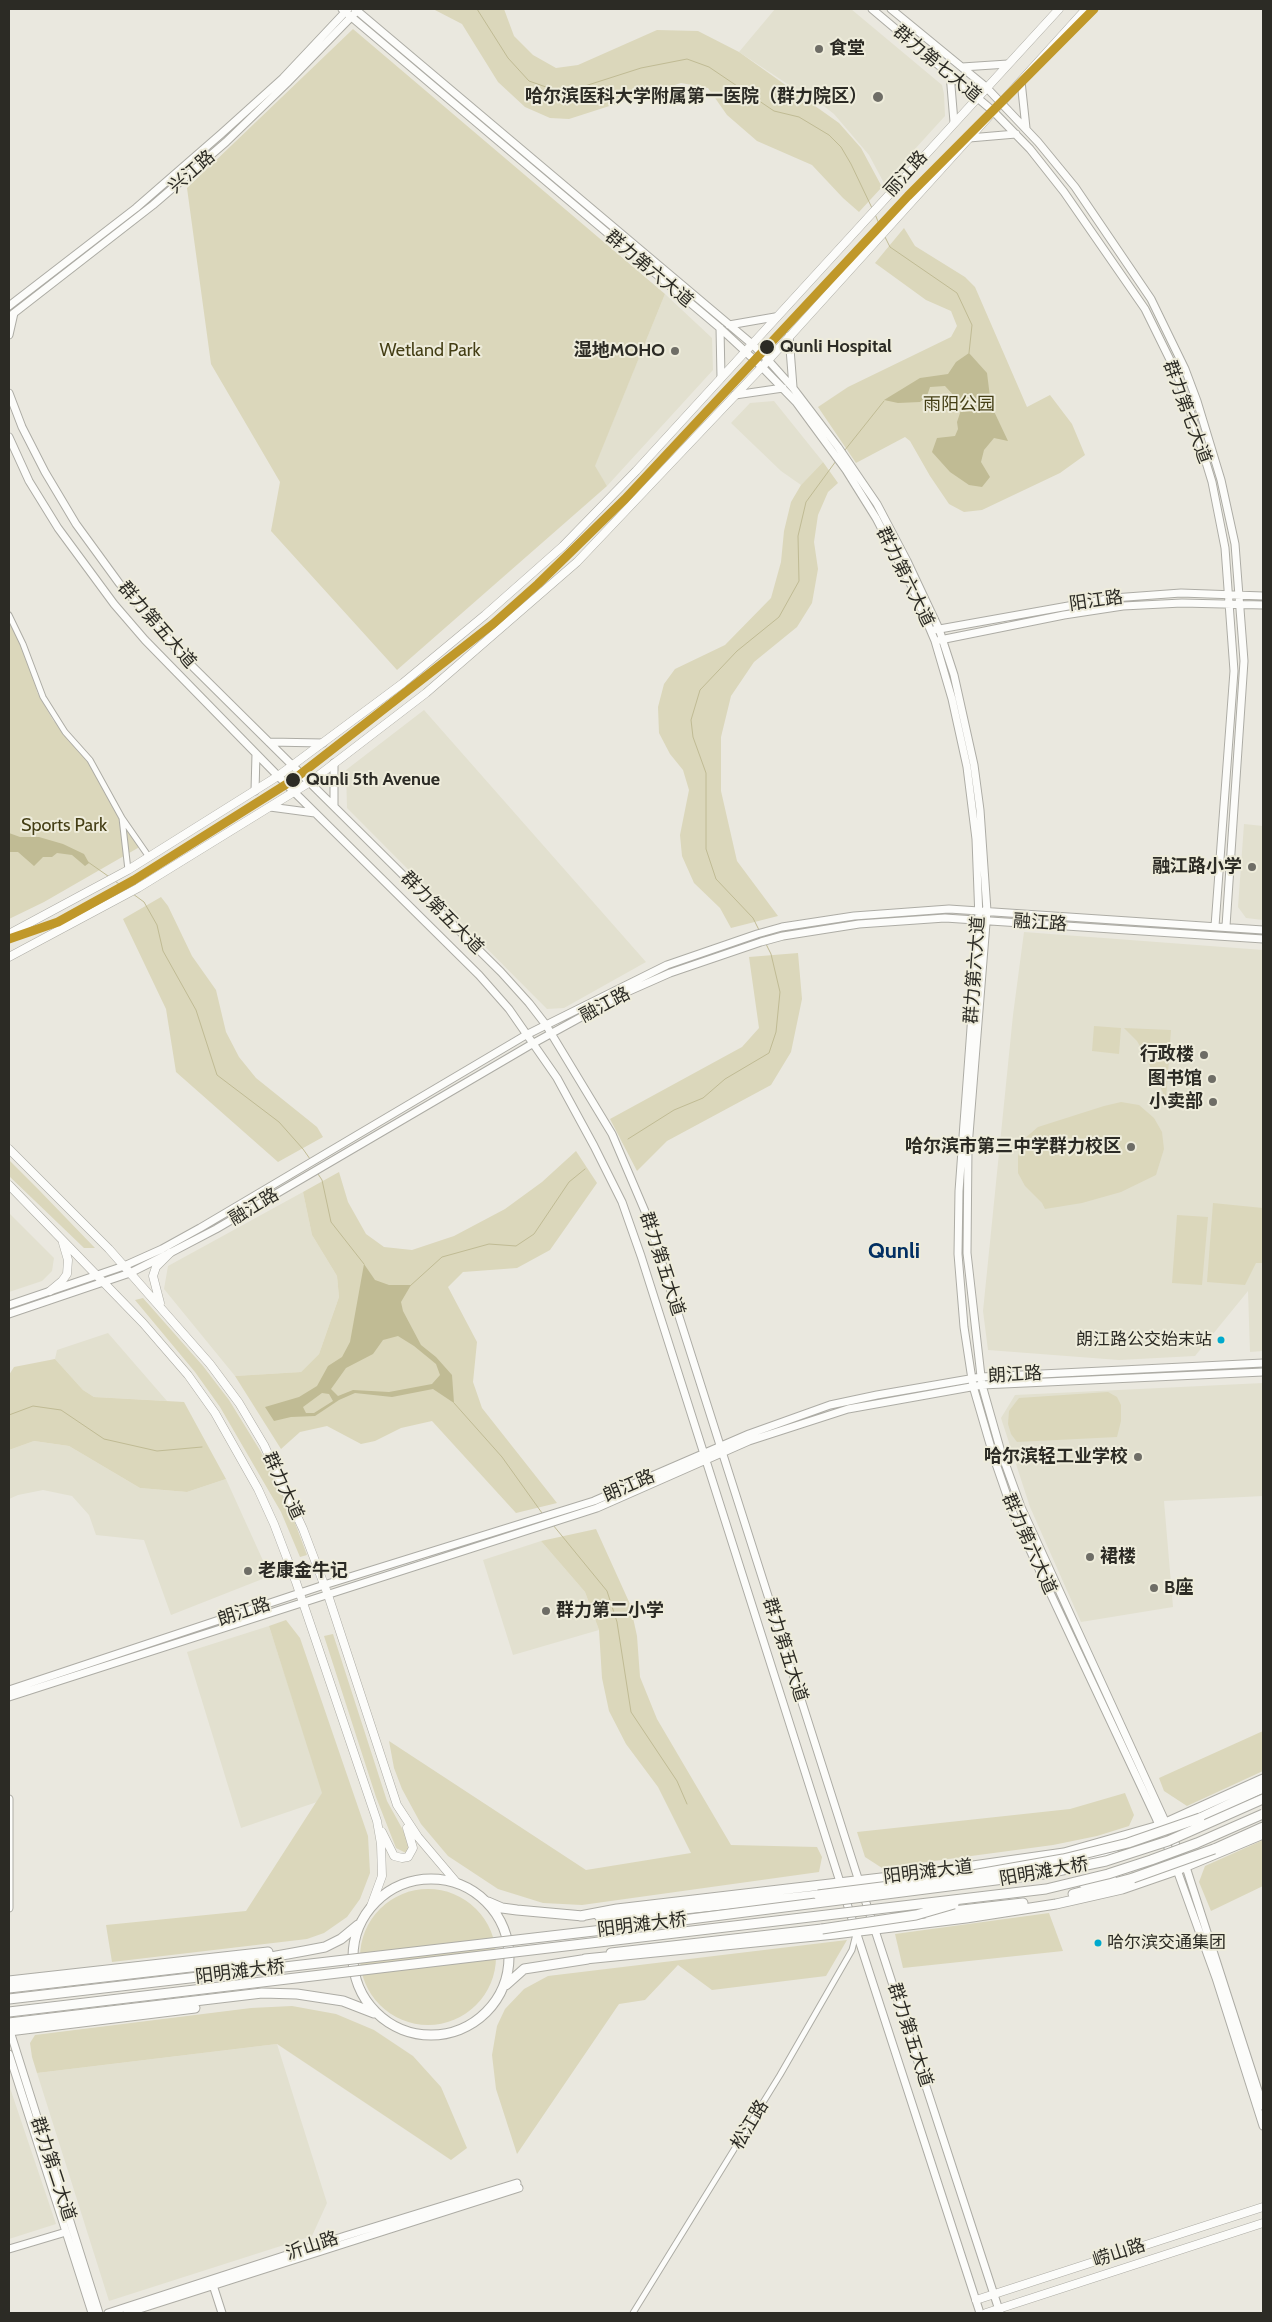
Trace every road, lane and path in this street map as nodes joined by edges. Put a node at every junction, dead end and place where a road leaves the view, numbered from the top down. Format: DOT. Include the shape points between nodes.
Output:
graph roads {
  1 [pos="357,9"];
  2 [pos="872,9"];
  3 [pos="891,9"];
  4 [pos="1059,9"];
  5 [pos="1086,9"];
  6 [pos="347,12"];
  7 [pos="1008,64"];
  8 [pos="962,67"];
  9 [pos="950,74"];
  10 [pos="1021,80"];
  11 [pos="986,87"];
  12 [pos="977,97"];
  13 [pos="1001,102"];
  14 [pos="993,111"];
  15 [pos="954,122"];
  16 [pos="1026,129"];
  17 [pos="1016,134"];
  18 [pos="969,138"];
  19 [pos="13,300"];
  20 [pos="9,306"];
  21 [pos="11,315"];
  22 [pos="775,318"];
  23 [pos="729,325"];
  24 [pos="720,328"];
  25 [pos="9,335"];
  26 [pos="789,336"];
  27 [pos="752,344"];
  28 [pos="745,351"];
  29 [pos="765,363"];
  30 [pos="721,377"];
  31 [pos="783,388"];
  32 [pos="793,388"];
  33 [pos="9,393"];
  34 [pos="735,394"];
  35 [pos="9,437"];
  36 [pos="836,449"];
  37 [pos="849,468"];
  38 [pos="1229,594"];
  39 [pos="1239,594"];
  40 [pos="1263,596"];
  41 [pos="1230,604"];
  42 [pos="1241,604"];
  43 [pos="1263,605"];
  44 [pos="9,616"];
  45 [pos="939,629"];
  46 [pos="931,631"];
  47 [pos="939,640"];
  48 [pos="269,742"];
  49 [pos="323,744"];
  50 [pos="256,754"];
  51 [pos="334,763"];
  52 [pos="293,766"];
  53 [pos="278,776"];
  54 [pos="310,782"];
  55 [pos="255,791"];
  56 [pos="294,792"];
  57 [pos="334,806"];
  58 [pos="270,807"];
  59 [pos="315,813"];
  60 [pos="122,818"];
  61 [pos="149,857"];
  62 [pos="128,870"];
  63 [pos="979,911"];
  64 [pos="985,917"];
  65 [pos="1216,926"];
  66 [pos="1226,926"];
  67 [pos="1263,930"];
  68 [pos="9,934"];
  69 [pos="1263,939"];
  70 [pos="9,957"];
  71 [pos="546,1025"];
  72 [pos="551,1033"];
  73 [pos="526,1035"];
  74 [pos="532,1044"];
  75 [pos="9,1149"];
  76 [pos="9,1185"];
  77 [pos="61,1239"];
  78 [pos="170,1253"];
  79 [pos="124,1266"];
  80 [pos="130,1273"];
  81 [pos="96,1275"];
  82 [pos="103,1282"];
  83 [pos="50,1291"];
  84 [pos="9,1305"];
  85 [pos="164,1312"];
  86 [pos="9,1314"];
  87 [pos="1263,1363"];
  88 [pos="1263,1372"];
  89 [pos="981,1377"];
  90 [pos="972,1378"];
  91 [pos="982,1385"];
  92 [pos="973,1386"];
  93 [pos="720,1446"];
  94 [pos="704,1453"];
  95 [pos="722,1454"];
  96 [pos="706,1461"];
  97 [pos="324,1585"];
  98 [pos="299,1593"];
  99 [pos="328,1595"];
  100 [pos="303,1604"];
  101 [pos="9,1690"];
  102 [pos="9,1697"];
  103 [pos="1263,1780"];
  104 [pos="1263,1788"];
  105 [pos="9,1799"];
  106 [pos="1263,1799"];
  107 [pos="397,1805"];
  108 [pos="1263,1814"];
  109 [pos="377,1821"];
  110 [pos="1163,1824"];
  111 [pos="1263,1827"];
  112 [pos="1263,1834"];
  113 [pos="1128,1843"];
  114 [pos="1182,1869"];
  115 [pos="1068,1870"];
  116 [pos="1133,1878"];
  117 [pos="859,1880"];
  118 [pos="840,1882"];
  119 [pos="925,1882"];
  120 [pos="457,1883"];
  121 [pos="1068,1884"];
  122 [pos="967,1885"];
  123 [pos="972,1898"];
  124 [pos="486,1901"];
  125 [pos="371,1906"];
  126 [pos="9,1908"];
  127 [pos="916,1915"];
  128 [pos="580,1916"];
  129 [pos="362,1919"];
  130 [pos="875,1928"];
  131 [pos="857,1931"];
  132 [pos="304,1951"];
  133 [pos="584,1960"];
  134 [pos="9,1981"];
  135 [pos="9,1988"];
  136 [pos="503,1989"];
  137 [pos="297,1994"];
  138 [pos="9,1999"];
  139 [pos="9,2012"];
  140 [pos="378,2015"];
  141 [pos="9,2027"];
  142 [pos="9,2054"];
  143 [pos="1263,2106"];
  144 [pos="1263,2126"];
  145 [pos="1263,2207"];
  146 [pos="1263,2223"];
  147 [pos="66,2230"];
  148 [pos="9,2245"];
  149 [pos="9,2249"];
  150 [pos="213,2285"];
  151 [pos="994,2294"];
  152 [pos="976,2300"];
  153 [pos="999,2311"];
  154 [pos="92,2313"];
  155 [pos="99,2313"];
  156 [pos="108,2313"];
  157 [pos="127,2313"];
  158 [pos="222,2313"];
  159 [pos="633,2313"];
  160 [pos="980,2313"];
  161 [pos="986,2313"];
  1 -- 6 [label="main road, 兴江路"];
  1 -- 23 [label="main road, 群力第六大道"];
  2 -- 9 [label="main road, 群力第七大道"];
  3 -- 8 [label="main road, 群力第七大道"];
  4 -- 7 [label="main road, 丽江路"];
  5 -- 10 [label="main road, 丽江路"];
  6 -- 19 [label="main road, 兴江路" via="283,78 136,208"];
  6 -- 21 [label="main road, 兴江路" via="287,83 226,142 153,205"];
  6 -- 24 [label="main road, 群力第六大道"];
  7 -- 8 [label="main road"];
  7 -- 11 [label="main road, 丽江路"];
  8 -- 11 [label="main road, 群力第七大道"];
  9 -- 12 [label="main road, 群力第七大道"];
  9 -- 15 [label="main road"];
  10 -- 13 [label="main road, 丽江路"];
  10 -- 16 [label="main road"];
  11 -- 12 [label="main road, 丽江路"];
  11 -- 13 [label="main road, 群力第七大道"];
  12 -- 14 [label="main road, 群力第七大道"];
  12 -- 15 [label="main road, 丽江路"];
  13 -- 14 [label="main road, 丽江路"];
  13 -- 16 [label="main road, 群力第七大道"];
  14 -- 17 [label="main road, 群力第七大道"];
  14 -- 18 [label="main road, 丽江路"];
  15 -- 22 [label="main road, 丽江路"];
  16 -- 39 [label="main road, 群力第七大道" via="1076,187 1111,238 1151,299 1185,369 1221,480 1234,544"];
  17 -- 18 [label="main road"];
  17 -- 38 [label="main road, 群力第七大道" via="1113,259 1145,309 1176,372 1212,482"];
  18 -- 26 [label="main road, 丽江路"];
  19 -- 20 [label="main road, 兴江路"];
  21 -- 25 [label="main road"];
  22 -- 23 [label="main road"];
  22 -- 27 [label="main road, 丽江路"];
  23 -- 27 [label="main road, 群力第六大道"];
  24 -- 28 [label="main road, 群力第六大道"];
  24 -- 30 [label="main road"];
  26 -- 29 [label="main road, 丽江路"];
  26 -- 32 [label="main road"];
  27 -- 28 [label="main road, 丽江路"];
  27 -- 29 [label="main road, 群力第六大道"];
  28 -- 29 [label="main road, 群力第六大道"];
  28 -- 30 [label="main road, 丽江路"];
  29 -- 31 [label="main road, 群力第六大道"];
  29 -- 32 [label="main road, 群力第六大道"];
  29 -- 34 [label="main road, 丽江路"];
  30 -- 49 [label="main road, 丽江路" via="636,471 562,546 403,683"];
  31 -- 34 [label="main road"];
  31 -- 36 [label="main road, 群力第六大道"];
  32 -- 36 [label="main road, 群力第六大道"];
  33 -- 48 [label="main road, 群力第五大道" via="45,472 96,553 191,665"];
  34 -- 51 [label="main road, 丽江路" via="576,562 426,693"];
  35 -- 50 [label="main road, 群力第五大道" via="34,488 91,575 145,640"];
  36 -- 37 [label="main road, 群力第六大道"];
  37 -- 45 [label="main road, 群力第六大道" via="877,504"];
  37 -- 46 [label="main road, 群力第六大道" via="898,558"];
  38 -- 39 [label="main road, 阳江路"];
  38 -- 41 [label="main road, 群力第七大道"];
  38 -- 45 [label="main road, 阳江路" via="1181,593 1113,598"];
  39 -- 40 [label="main road, 阳江路"];
  39 -- 42 [label="main road, 群力第七大道"];
  41 -- 42 [label="main road, 阳江路"];
  41 -- 47 [label="main road, 阳江路" via="1173,603 1095,610"];
  41 -- 65 [label="main road, 群力第七大道" via="1234,680"];
  42 -- 43 [label="main road, 阳江路"];
  42 -- 66 [label="main road, 群力第七大道" via="1244,661"];
  44 -- 60 [label="street" via="24,644 46,704 90,760"];
  45 -- 46 [label="main road, 阳江路"];
  45 -- 47 [label="main road, 群力第六大道"];
  46 -- 47 [label="main road, 群力第六大道"];
  47 -- 63 [label="main road, 群力第六大道" via="967,767 976,839"];
  47 -- 64 [label="main road, 群力第六大道" via="954,675 974,765 980,810"];
  48 -- 49 [label="main road"];
  48 -- 52 [label="main road, 群力第五大道"];
  49 -- 52 [label="main road, 丽江路"];
  50 -- 53 [label="main road, 群力第五大道"];
  50 -- 55 [label="main road"];
  51 -- 54 [label="main road, 丽江路"];
  51 -- 57 [label="main road"];
  52 -- 53 [label="main road, 丽江路"];
  52 -- 54 [label="main road, 群力第五大道"];
  53 -- 55 [label="main road, 丽江路"];
  53 -- 56 [label="main road, 群力第五大道"];
  54 -- 56 [label="main road, 丽江路"];
  54 -- 57 [label="main road, 群力第五大道"];
  55 -- 61 [label="main road, 丽江路"];
  56 -- 58 [label="main road, 丽江路"];
  56 -- 59 [label="main road, 群力第五大道"];
  57 -- 71 [label="main road, 群力第五大道" via="500,972"];
  58 -- 59 [label="main road"];
  58 -- 70 [label="main road, 丽江路" via="138,888"];
  59 -- 73 [label="main road, 群力第五大道" via="479,975 509,1009"];
  60 -- 61 [label="street"];
  60 -- 62 [label="street"];
  61 -- 62 [label="main road, 丽江路"];
  62 -- 68 [label="main road, 丽江路"];
  63 -- 64 [label="main road, 融江路"];
  63 -- 71 [label="main road, 融江路" via="890,913 782,927 667,965"];
  64 -- 65 [label="main road, 融江路"];
  64 -- 69 [label="main road, 融江路"];
  64 -- 72 [label="main road, 融江路" via="893,921 783,936 670,973"];
  64 -- 89 [label="main road, 群力第六大道" via="968,1148 967,1253"];
  64 -- 90 [label="main road, 群力第六大道" via="959,1191 958,1254"];
  65 -- 66 [label="main road, 融江路"];
  66 -- 67 [label="main road, 融江路"];
  71 -- 72 [label="main road, 群力第五大道"];
  71 -- 73 [label="main road, 融江路"];
  72 -- 74 [label="main road, 融江路"];
  72 -- 93 [label="main road, 群力第五大道" via="612,1134 647,1216"];
  73 -- 74 [label="main road, 群力第五大道"];
  73 -- 79 [label="main road, 融江路" via="200,1228"];
  74 -- 78 [label="main road, 融江路"];
  74 -- 94 [label="main road, 群力第五大道" via="557,1078 622,1202"];
  75 -- 79 [label="main road, 群力大道"];
  76 -- 77 [label="main road, 群力大道"];
  77 -- 81 [label="main road, 群力大道"];
  77 -- 83 [label="main road" via="68,1260 67,1274"];
  78 -- 80 [label="main road, 融江路"];
  78 -- 85 [label="main road" via="156,1267 153,1276"];
  79 -- 80 [label="main road, 群力大道"];
  79 -- 81 [label="main road, 融江路"];
  80 -- 82 [label="main road, 融江路"];
  80 -- 85 [label="main road, 群力大道"];
  81 -- 82 [label="main road, 群力大道"];
  81 -- 83 [label="main road, 融江路"];
  82 -- 86 [label="main road, 融江路"];
  82 -- 98 [label="main road, 群力大道" via="182,1368 215,1413 243,1459 269,1512"];
  83 -- 84 [label="main road, 融江路"];
  85 -- 97 [label="main road, 群力大道" via="210,1364 264,1445 298,1516"];
  87 -- 89 [label="main road, 朗江路"];
  88 -- 91 [label="main road, 朗江路"];
  89 -- 90 [label="main road, 朗江路"];
  89 -- 91 [label="main road, 群力第六大道"];
  90 -- 92 [label="main road, 群力第六大道"];
  90 -- 93 [label="main road, 朗江路" via="830,1405"];
  91 -- 92 [label="main road, 朗江路"];
  91 -- 110 [label="main road, 群力第六大道" via="1021,1507"];
  92 -- 95 [label="main road, 朗江路" via="848,1409 789,1427"];
  92 -- 110 [label="main road, 群力第六大道" via="1014,1516"];
  93 -- 94 [label="main road, 朗江路"];
  93 -- 95 [label="main road, 群力第五大道"];
  94 -- 96 [label="main road, 群力第五大道"];
  94 -- 97 [label="main road, 朗江路" via="568,1509"];
  95 -- 96 [label="main road, 朗江路"];
  95 -- 117 [label="main road, 群力第五大道"];
  96 -- 99 [label="main road, 朗江路" via="574,1515"];
  96 -- 118 [label="main road, 群力第五大道"];
  97 -- 98 [label="main road, 朗江路"];
  97 -- 99 [label="main road, 群力大道"];
  98 -- 100 [label="main road, 群力大道"];
  98 -- 101 [label="main road, 朗江路"];
  99 -- 100 [label="main road, 朗江路"];
  99 -- 107 [label="main road, 群力大道"];
  100 -- 102 [label="main road, 朗江路"];
  100 -- 109 [label="main road, 群力大道"];
  103 -- 110 [label="highway, 阳明滩大道"];
  104 -- 113 [label="highway, bridge" via="1200,1818"];
  105 -- 126 [label="main road"];
  106 -- 115 [label="highway, 阳明滩大桥, bridge" via="1168,1841"];
  107 -- 109 [label="main road" via="413,1845 408,1857 394,1856"];
  107 -- 120 [label="main road, 群力大道" via="418,1837"];
  108 -- 121 [label="highway, 阳明滩大桥, bridge" via="1151,1860"];
  109 -- 125 [label="main road, 群力大道" via="382,1876"];
  110 -- 114 [label="main road, 群力第六大道"];
  110 -- 117 [label="highway, 阳明滩大道" via="1064,1853"];
  111 -- 116 [label="highway, bridge"];
  112 -- 114 [label="highway"];
  113 -- 115 [label="highway, bridge"];
  113 -- 119 [label="highway, bridge" via="1062,1859"];
  114 -- 130 [label="highway" via="1122,1889 1063,1902 966,1918"];
  114 -- 143 [label="main road, 群力第六大道"];
  114 -- 144 [label="main road, 群力第六大道"];
  115 -- 122 [label="highway, 阳明滩大桥, bridge"];
  116 -- 121 [label="highway, bridge"];
  116 -- 127 [label="highway, bridge" via="1058,1898"];
  117 -- 118 [label="highway, 阳明滩大道"];
  117 -- 130 [label="main road, 群力第五大道"];
  118 -- 128 [label="highway, 阳明滩大道"];
  118 -- 131 [label="main road, 群力第五大道"];
  119 -- 122 [label="highway, bridge"];
  119 -- 128 [label="highway, bridge" via="618,1916"];
  120 -- 124 [label="highway"];
  120 -- 125 [label="highway" via="431,1878 404,1883"];
  121 -- 123 [label="highway, 阳明滩大桥, bridge"];
  122 -- 138 [label="highway, 阳明滩大桥, bridge"];
  123 -- 127 [label="highway, bridge"];
  123 -- 139 [label="highway, 阳明滩大桥, bridge"];
  124 -- 128 [label="highway" via="502,1908"];
  124 -- 136 [label="highway" via="502,1923 509,1949"];
  125 -- 129 [label="highway"];
  127 -- 133 [label="highway, bridge" via="822,1929 623,1950"];
  129 -- 132 [label="highway" via="341,1939 325,1947"];
  129 -- 140 [label="highway" via="354,1943 354,1969 362,1994"];
  130 -- 131 [label="highway"];
  130 -- 151 [label="main road, 群力第五大道"];
  131 -- 133 [label="highway"];
  131 -- 152 [label="main road, 群力第五大道"];
  131 -- 159 [label="street, 松江路" via="852,1950 780,2075"];
  132 -- 134 [label="highway" via="262,1952"];
  132 -- 135 [label="highway"];
  133 -- 136 [label="highway" via="524,1969"];
  136 -- 140 [label="highway" via="477,2021 444,2035 408,2032"];
  137 -- 140 [label="highway" via="343,2001"];
  137 -- 141 [label="highway"];
  137 -- 141 [label="highway" via="262,1993"];
  141 -- 155 [label="main road, 群力第二大道"];
  142 -- 147 [label="main road, 群力第二大道"];
  145 -- 151 [label="main road, 崂山路"];
  146 -- 153 [label="main road, 崂山路"];
  147 -- 148 [label="main road"];
  147 -- 149 [label="main road"];
  147 -- 154 [label="main road, 群力第二大道"];
  150 -- 156 [label="main road, 沂山路" via="518,2185 354,2233"];
  150 -- 157 [label="main road, 沂山路"];
  150 -- 158 [label="main road"];
  151 -- 152 [label="main road, 崂山路"];
  151 -- 153 [label="main road, 群力第五大道"];
  152 -- 160 [label="main road, 群力第五大道"];
  153 -- 161 [label="main road, 崂山路"];
}
